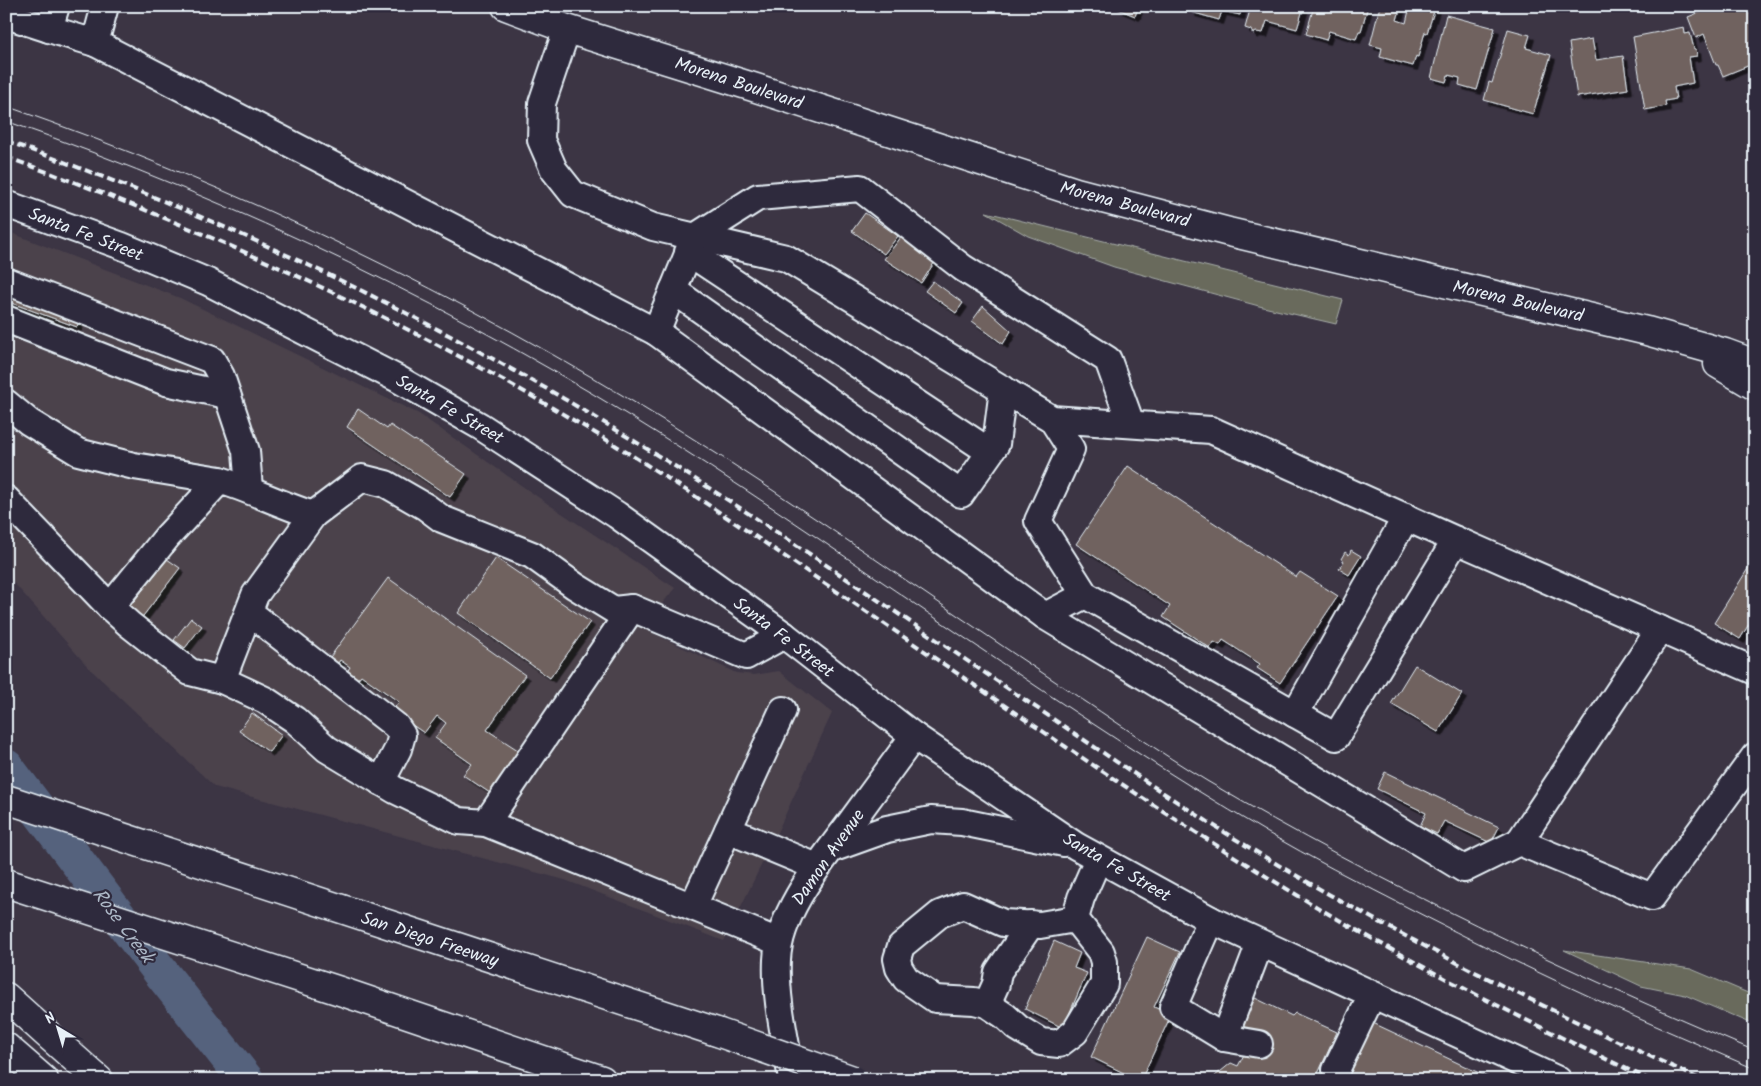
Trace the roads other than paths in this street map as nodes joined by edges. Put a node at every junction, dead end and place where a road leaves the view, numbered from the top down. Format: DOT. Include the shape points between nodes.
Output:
graph roads {
  1 [pos="104,6"];
  2 [pos="506,6"];
  3 [pos="6,15"];
  4 [pos="53,18"];
  5 [pos="567,29"];
  6 [pos="95,43"];
  7 [pos="6,204"];
  8 [pos="692,244"];
  9 [pos="6,281"];
  10 [pos="673,290"];
  11 [pos="6,319"];
  12 [pos="656,332"];
  13 [pos="1679,339"];
  14 [pos="1755,364"];
  15 [pos="1755,386"];
  16 [pos="1003,390"];
  17 [pos="227,394"];
  18 [pos="6,403"];
  19 [pos="1052,419"];
  20 [pos="1131,424"];
  21 [pos="990,452"];
  22 [pos="220,480"];
  23 [pos="249,489"];
  24 [pos="6,500"];
  25 [pos="313,514"];
  26 [pos="1406,518"];
  27 [pos="1456,540"];
  28 [pos="1085,595"];
  29 [pos="110,606"];
  30 [pos="632,608"];
  31 [pos="249,612"];
  32 [pos="1045,616"];
  33 [pos="1660,629"];
  34 [pos="784,635"];
  35 [pos="1755,670"];
  36 [pos="222,680"];
  37 [pos="783,710"];
  38 [pos="1295,714"];
  39 [pos="914,736"];
  40 [pos="1755,756"];
  41 [pos="381,782"];
  42 [pos="6,799"];
  43 [pos="486,823"];
  44 [pos="728,830"];
  45 [pos="1519,842"];
  46 [pos="1087,852"];
  47 [pos="824,858"];
  48 [pos="6,883"];
  49 [pos="693,906"];
  50 [pos="1075,919"];
  51 [pos="1211,920"];
  52 [pos="1031,924"];
  53 [pos="779,942"];
  54 [pos="1260,943"];
  55 [pos="1372,995"];
  56 [pos="6,996"];
  57 [pos="987,1004"];
  58 [pos="1224,1038"];
  59 [pos="1259,1044"];
  60 [pos="6,1047"];
  61 [pos="1336,1070"];
  62 [pos="1553,1079"];
  63 [pos="44,1080"];
  64 [pos="99,1080"];
  65 [pos="602,1080"];
  66 [pos="792,1080"];
  67 [pos="853,1080"];
  1 -- 6 [label="street"];
  2 -- 5 [label="main road, Morena Boulevard"];
  3 -- 4 [label="street"];
  4 -- 6 [label="street"];
  5 -- 8 [label="street" via="542,103 541,140 554,170 573,194"];
  5 -- 13 [label="main road, Morena Boulevard" via="1076,192 1229,232"];
  6 -- 12 [label="street"];
  7 -- 34 [label="street, Santa Fe Street" via="122,246 208,282 398,379 480,426 610,510"];
  8 -- 10 [label="street"];
  8 -- 16 [label="street" via="786,258"];
  8 -- 20 [label="street" via="758,197 860,188 963,268 1108,360"];
  8 -- 21 [label="street"];
  9 -- 17 [label="street" via="212,360"];
  10 -- 12 [label="street"];
  10 -- 21 [label="street" via="961,494"];
  11 -- 17 [label="street" via="166,382"];
  12 -- 32 [label="street"];
  13 -- 14 [label="main road, Morena Boulevard"];
  13 -- 15 [label="main road"];
  16 -- 19 [label="street"];
  16 -- 21 [label="street" via="996,444"];
  17 -- 23 [label="street" via="246,451"];
  18 -- 22 [label="street" via="29,422 78,452 134,466"];
  19 -- 20 [label="street"];
  19 -- 28 [label="street" via="1071,449 1038,521"];
  20 -- 26 [label="street" via="1211,430"];
  22 -- 23 [label="street"];
  22 -- 29 [label="street"];
  23 -- 25 [label="street"];
  24 -- 29 [label="street"];
  25 -- 30 [label="street" via="362,478 386,484 442,519 532,554 614,610"];
  25 -- 31 [label="street" via="256,595"];
  26 -- 27 [label="street"];
  26 -- 38 [label="street"];
  27 -- 33 [label="street"];
  27 -- 38 [label="street" via="1336,737"];
  28 -- 32 [label="street"];
  28 -- 38 [label="street"];
  29 -- 36 [label="street" via="190,672"];
  30 -- 34 [label="street" via="746,656"];
  30 -- 43 [label="street"];
  31 -- 36 [label="street"];
  31 -- 41 [label="street" via="396,726 402,735"];
  32 -- 45 [label="street" via="1464,869"];
  33 -- 35 [label="street"];
  33 -- 45 [label="street"];
  34 -- 39 [label="street, Santa Fe Street"];
  36 -- 41 [label="street" via="265,700 295,720 326,749"];
  37 -- 44 [label="street"];
  39 -- 46 [label="street, Santa Fe Street"];
  39 -- 47 [label="street, Damon Avenue"];
  40 -- 45 [label="street" via="1652,897"];
  41 -- 43 [label="street" via="459,821"];
  42 -- 67 [label="main road, San Diego Freeway, bridge" via="717,1032"];
  43 -- 49 [label="street"];
  44 -- 47 [label="street"];
  44 -- 49 [label="street"];
  46 -- 47 [label="street" via="962,822 930,820 887,829"];
  46 -- 50 [label="street"];
  46 -- 51 [label="street, Santa Fe Street"];
  47 -- 53 [label="street, Damon Avenue" via="789,912"];
  48 -- 65 [label="main road"];
  49 -- 53 [label="street"];
  50 -- 52 [label="street"];
  50 -- 57 [label="street" via="1101,952 1104,962 1104,984 1075,1032 1059,1044 1041,1042"];
  51 -- 54 [label="street, Santa Fe Street"];
  51 -- 58 [label="street" via="1173,1007"];
  52 -- 57 [label="street" via="998,972"];
  52 -- 57 [label="street" via="1003,923 962,905 940,914 901,946 897,959 899,968 906,979 926,993 936,999"];
  53 -- 66 [label="street, Damon Avenue" via="776,959 778,998"];
  54 -- 55 [label="street, Santa Fe Street"];
  54 -- 58 [label="street"];
  55 -- 61 [label="street"];
  55 -- 62 [label="street, Santa Fe Street"];
  56 -- 64 [label="main road"];
  58 -- 59 [label="street"];
  60 -- 63 [label="main road"];
}
